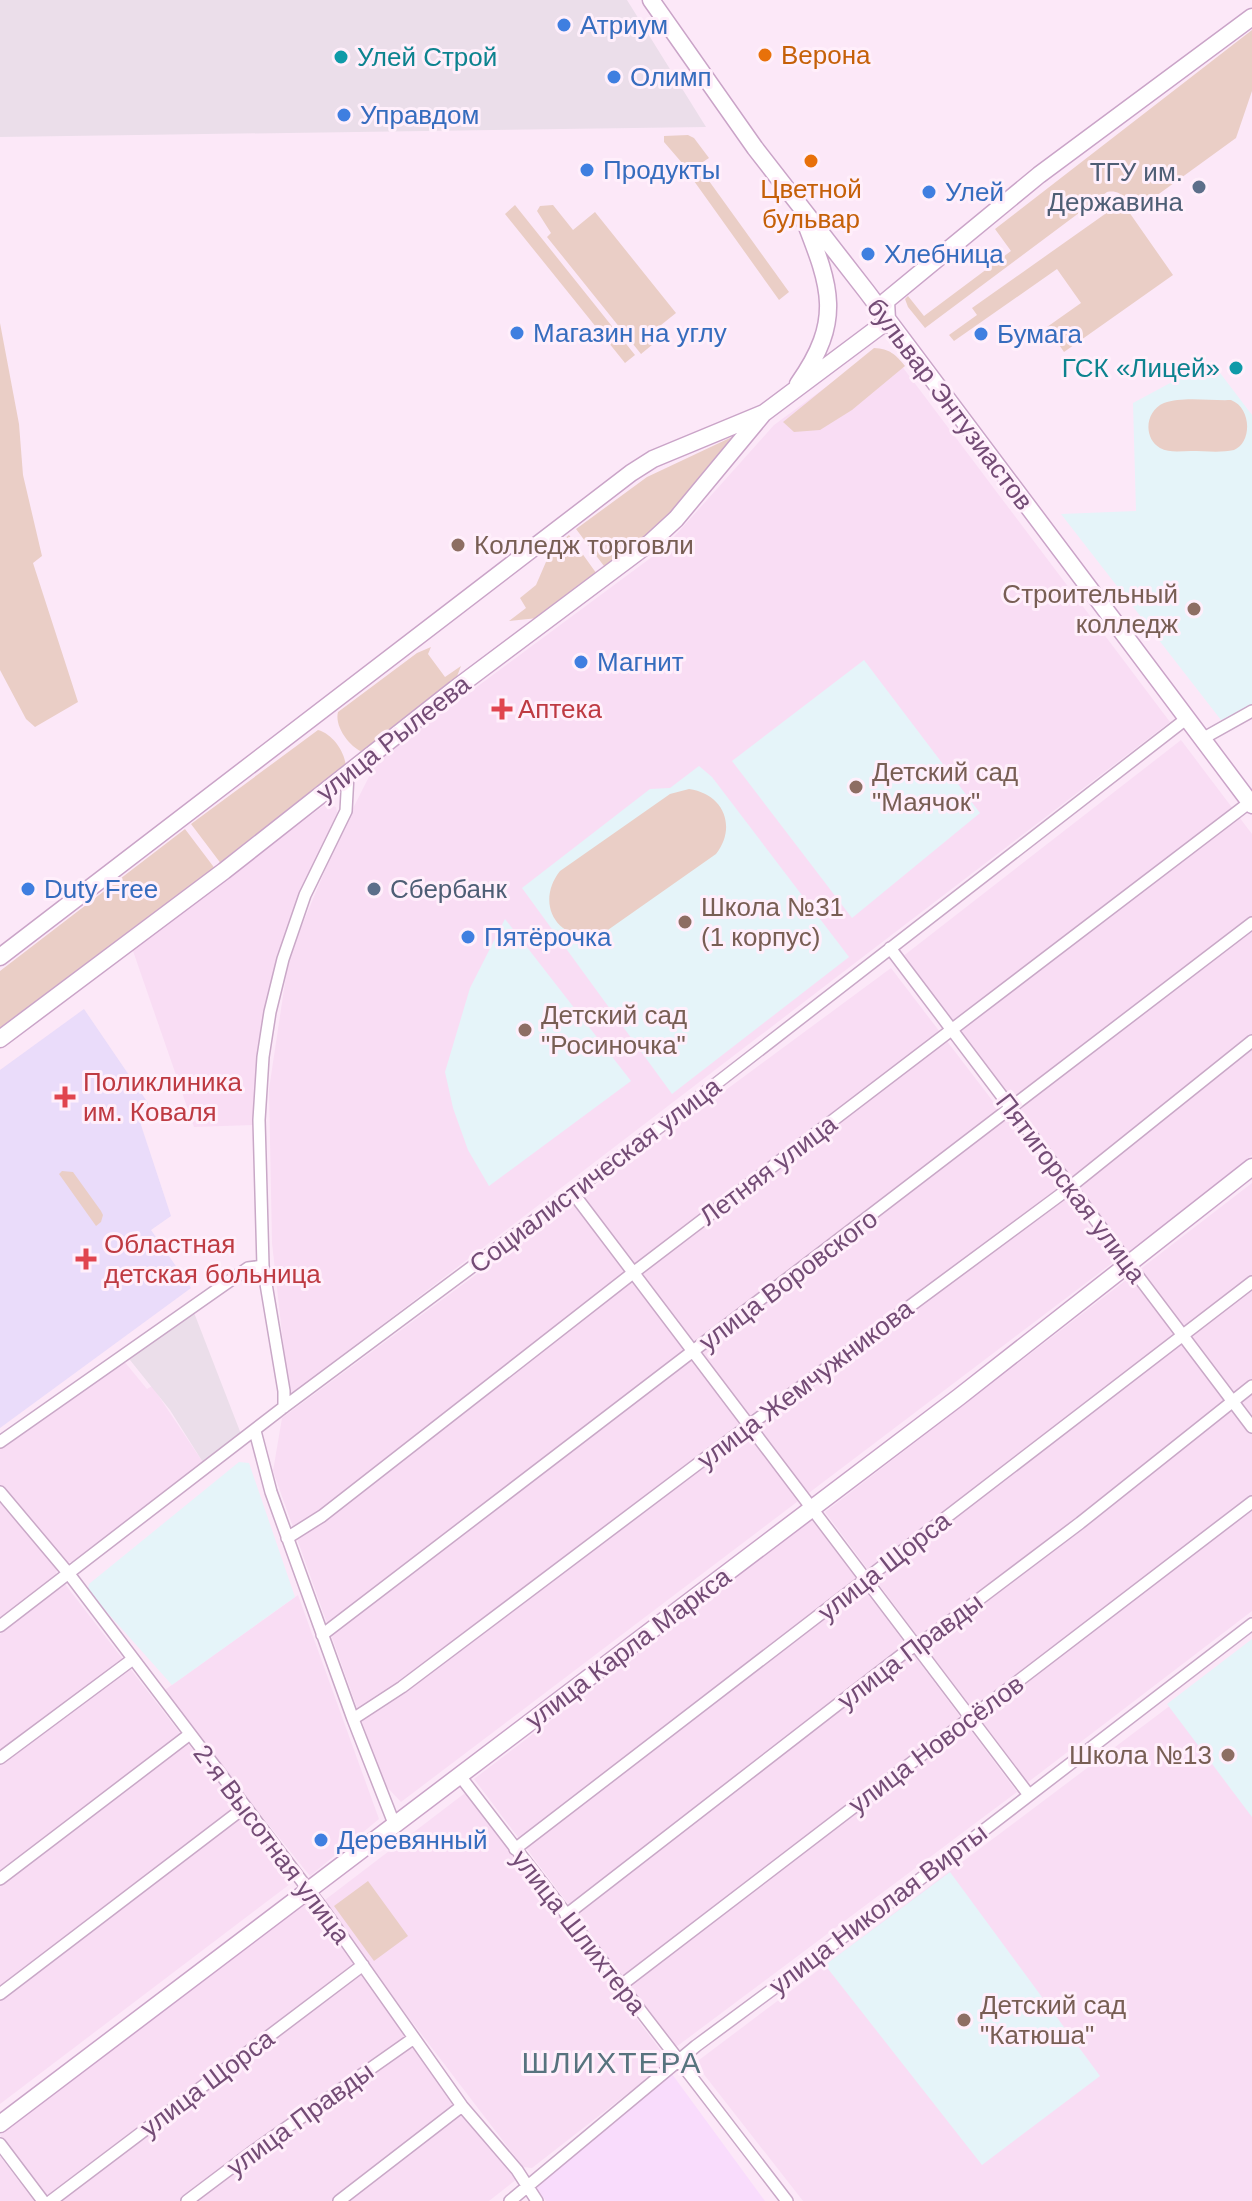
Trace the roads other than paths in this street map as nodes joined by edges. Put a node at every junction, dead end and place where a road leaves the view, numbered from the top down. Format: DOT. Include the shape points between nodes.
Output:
graph roads {
  1 [pos="651,0"];
  2 [pos="1252,17"];
  3 [pos="798,203"];
  4 [pos="887,321"];
  5 [pos="790,395"];
  6 [pos="764,413"];
  7 [pos="1252,711"];
  8 [pos="1186,719"];
  9 [pos="1202,739"];
  10 [pos="348,774"];
  11 [pos="1251,804"];
  12 [pos="1252,923"];
  13 [pos="890,948"];
  14 [pos="0,957"];
  15 [pos="952,1030"];
  16 [pos="0,1039"];
  17 [pos="1252,1041"];
  18 [pos="1012,1109"];
  19 [pos="1252,1167"];
  20 [pos="1071,1187"];
  21 [pos="573,1193"];
  22 [pos="1129,1263"];
  23 [pos="263,1266"];
  24 [pos="633,1273"];
  25 [pos="1252,1282"];
  26 [pos="1183,1335"];
  27 [pos="693,1352"];
  28 [pos="1252,1386"];
  29 [pos="1232,1401"];
  30 [pos="284,1407"];
  31 [pos="749,1426"];
  32 [pos="1252,1427"];
  33 [pos="255,1431"];
  34 [pos="0,1442"];
  35 [pos="0,1492"];
  36 [pos="1252,1502"];
  37 [pos="812,1509"];
  38 [pos="287,1538"];
  39 [pos="69,1574"];
  40 [pos="866,1581"];
  41 [pos="1252,1624"];
  42 [pos="0,1626"];
  43 [pos="322,1635"];
  44 [pos="915,1646"];
  45 [pos="133,1659"];
  46 [pos="970,1717"];
  47 [pos="353,1719"];
  48 [pos="190,1734"];
  49 [pos="0,1758"];
  50 [pos="460,1776"];
  51 [pos="1029,1795"];
  52 [pos="245,1807"];
  53 [pos="395,1826"];
  54 [pos="515,1849"];
  55 [pos="0,1879"];
  56 [pos="308,1890"];
  57 [pos="566,1915"];
  58 [pos="363,1965"];
  59 [pos="620,1986"];
  60 [pos="0,1994"];
  61 [pos="414,2038"];
  62 [pos="679,2061"];
  63 [pos="462,2106"];
  64 [pos="0,2124"];
  65 [pos="0,2144"];
  66 [pos="527,2187"];
  67 [pos="43,2201"];
  68 [pos="51,2201"];
  69 [pos="187,2201"];
  70 [pos="339,2201"];
  71 [pos="510,2201"];
  72 [pos="537,2201"];
  73 [pos="787,2201"];
  1 -- 3 [label="main road, бульвар Энтузиастов"];
  2 -- 4 [label="main road, улица Рылеева" via="1039,175 886,301"];
  3 -- 4 [label="main road, бульвар Энтузиастов"];
  3 -- 5 [label="main road" via="830,301 809,369"];
  4 -- 5 [label="main road, улица Рылеева"];
  4 -- 8 [label="main road, бульвар Энтузиастов"];
  5 -- 6 [label="main road, улица Рылеева"];
  6 -- 10 [label="main road, улица Рылеева" via="651,542"];
  6 -- 14 [label="main road, улица Рылеева" via="631,473"];
  7 -- 9 [label="street"];
  8 -- 9 [label="main road, бульвар Энтузиастов"];
  8 -- 13 [label="street, Социалистическая улица"];
  9 -- 11 [label="main road, бульвар Энтузиастов"];
  10 -- 16 [label="main road, улица Рылеева"];
  10 -- 23 [label="street" via="346,811 305,895 270,1012 259,1120"];
  11 -- 15 [label="street, Летняя улица"];
  12 -- 18 [label="street, улица Воровского"];
  13 -- 15 [label="street, Пятигорская улица"];
  13 -- 21 [label="street, Социалистическая улица"];
  15 -- 18 [label="street, Пятигорская улица"];
  15 -- 24 [label="street, Летняя улица"];
  17 -- 20 [label="street, улица Жемчужникова"];
  18 -- 20 [label="street, Пятигорская улица"];
  18 -- 27 [label="street, улица Воровского"];
  19 -- 22 [label="main road, улица Карла Маркса"];
  20 -- 22 [label="street, Пятигорская улица"];
  20 -- 31 [label="street, улица Жемчужникова"];
  21 -- 24 [label="street"];
  21 -- 30 [label="street, Социалистическая улица"];
  22 -- 26 [label="street, Пятигорская улица"];
  22 -- 37 [label="main road, улица Карла Маркса"];
  23 -- 30 [label="street"];
  23 -- 34 [label="street" via="248,1268"];
  24 -- 27 [label="street"];
  24 -- 38 [label="street, Летняя улица"];
  25 -- 26 [label="street, улица Щорса"];
  26 -- 29 [label="street, Пятигорская улица"];
  26 -- 40 [label="street, улица Щорса"];
  27 -- 31 [label="street"];
  27 -- 43 [label="street, улица Воровского"];
  28 -- 29 [label="street, улица Правды"];
  29 -- 32 [label="street, Пятигорская улица"];
  29 -- 44 [label="street, улица Правды"];
  30 -- 33 [label="street, Социалистическая улица"];
  31 -- 37 [label="street"];
  31 -- 47 [label="street, улица Жемчужникова"];
  33 -- 38 [label="street"];
  33 -- 39 [label="street, Социалистическая улица"];
  35 -- 39 [label="street, 2-я Высотная улица"];
  36 -- 46 [label="street, улица Новосёлов"];
  37 -- 40 [label="street"];
  37 -- 50 [label="main road, улица Карла Маркса"];
  38 -- 43 [label="street"];
  39 -- 42 [label="street, Социалистическая улица"];
  39 -- 45 [label="street, 2-я Высотная улица"];
  40 -- 44 [label="street"];
  40 -- 54 [label="street, улица Щорса"];
  41 -- 51 [label="street, улица Николая Вирты"];
  43 -- 47 [label="street"];
  44 -- 46 [label="street"];
  44 -- 57 [label="street, улица Правды"];
  45 -- 48 [label="street, 2-я Высотная улица"];
  45 -- 49 [label="street"];
  46 -- 51 [label="street"];
  46 -- 59 [label="street, улица Новосёлов"];
  47 -- 53 [label="street"];
  48 -- 52 [label="street, 2-я Высотная улица"];
  48 -- 55 [label="street"];
  50 -- 53 [label="main road, улица Карла Маркса"];
  50 -- 54 [label="street, улица Шлихтера"];
  51 -- 62 [label="street, улица Николая Вирты"];
  52 -- 56 [label="street, 2-я Высотная улица"];
  52 -- 60 [label="street"];
  53 -- 56 [label="main road, улица Карла Маркса"];
  54 -- 57 [label="street, улица Шлихтера"];
  56 -- 58 [label="street, 2-я Высотная улица"];
  56 -- 64 [label="main road, улица Карла Маркса"];
  57 -- 59 [label="street, улица Шлихтера"];
  58 -- 61 [label="street, 2-я Высотная улица"];
  58 -- 68 [label="street, улица Щорса"];
  59 -- 62 [label="street, улица Шлихтера"];
  61 -- 63 [label="street, 2-я Высотная улица"];
  61 -- 69 [label="street, улица Правды"];
  62 -- 66 [label="street, улица Николая Вирты"];
  62 -- 73 [label="street, улица Шлихтера"];
  63 -- 66 [label="street, 2-я Высотная улица"];
  63 -- 70 [label="street"];
  65 -- 67 [label="street"];
  66 -- 71 [label="street, улица Николая Вирты"];
  66 -- 72 [label="street, 2-я Высотная улица"];
}
